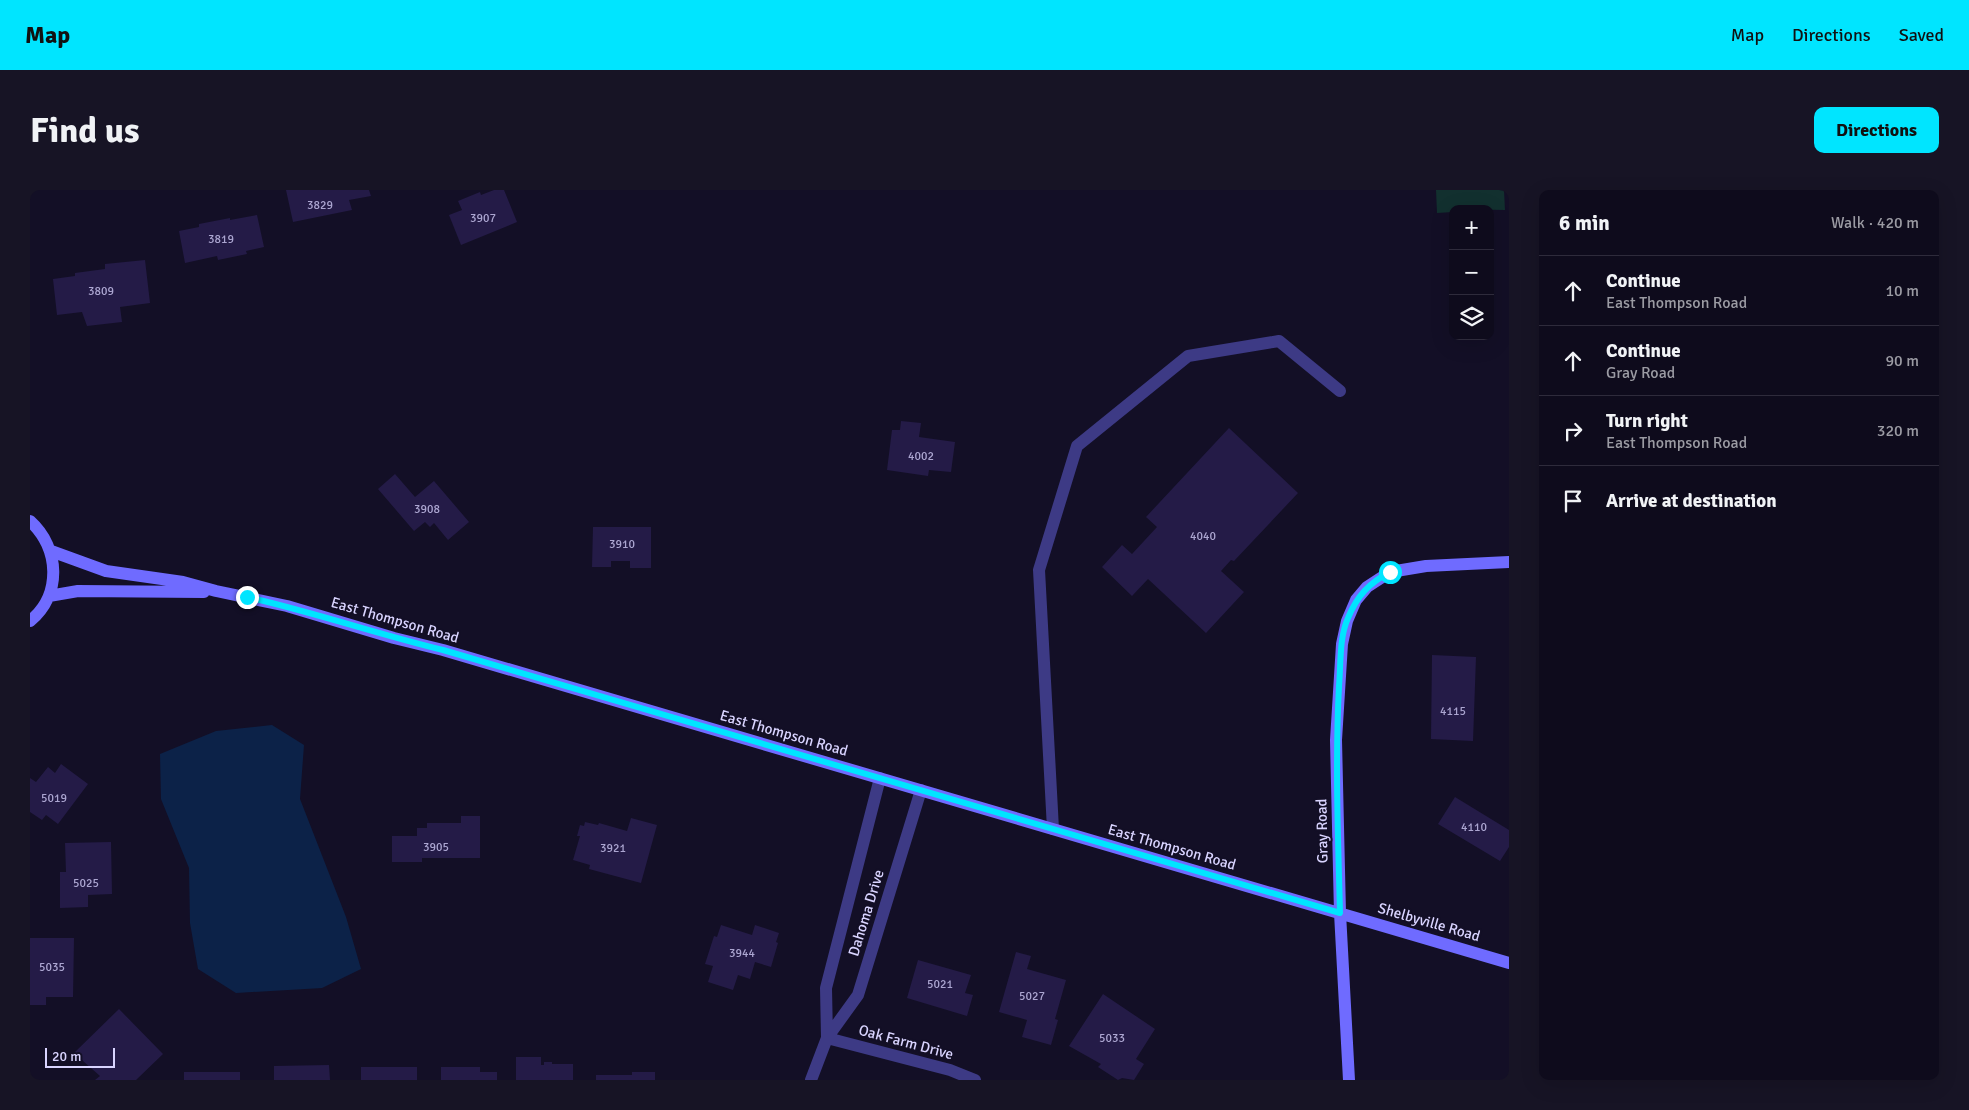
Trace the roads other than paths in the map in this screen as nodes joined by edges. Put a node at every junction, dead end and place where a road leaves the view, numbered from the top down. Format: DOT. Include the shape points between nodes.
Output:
graph roads {
  1 [pos="1340,391"];
  2 [pos="30,521"];
  3 [pos="51,551"];
  4 [pos="1509,562"];
  5 [pos="216,591"];
  6 [pos="49,596"];
  7 [pos="30,621"];
  8 [pos="880,778"];
  9 [pos="921,790"];
  10 [pos="1053,829"];
  11 [pos="1340,913"];
  12 [pos="1509,963"];
  13 [pos="827,1038"];
  14 [pos="811,1080"];
  15 [pos="975,1080"];
  16 [pos="1349,1080"];
  1 -- 10 [label="street" via="1279,341 1188,356 1077,446 1039,570"];
  2 -- 3 [label="main road"];
  3 -- 5 [label="main road, East Thompson Road" via="106,571 183,582"];
  3 -- 6 [label="main road" via="54,574"];
  4 -- 11 [label="main road, Gray Road" via="1426,566 1390,572 1367,587 1346,620 1336,740"];
  5 -- 6 [label="main road, East Thompson Road" via="78,591"];
  5 -- 8 [label="main road, East Thompson Road" via="288,606"];
  6 -- 7 [label="main road" via="38,615"];
  8 -- 9 [label="main road, East Thompson Road"];
  8 -- 13 [label="street, Dahoma Drive" via="826,988"];
  9 -- 10 [label="main road, East Thompson Road"];
  9 -- 13 [label="street, Dahoma Drive" via="858,995"];
  10 -- 11 [label="main road, East Thompson Road"];
  11 -- 12 [label="main road, Shelbyville Road"];
  11 -- 16 [label="main road, Gray Road"];
  13 -- 14 [label="street, Dahoma Drive"];
  13 -- 15 [label="street, Oak Farm Drive" via="950,1070"];
}
